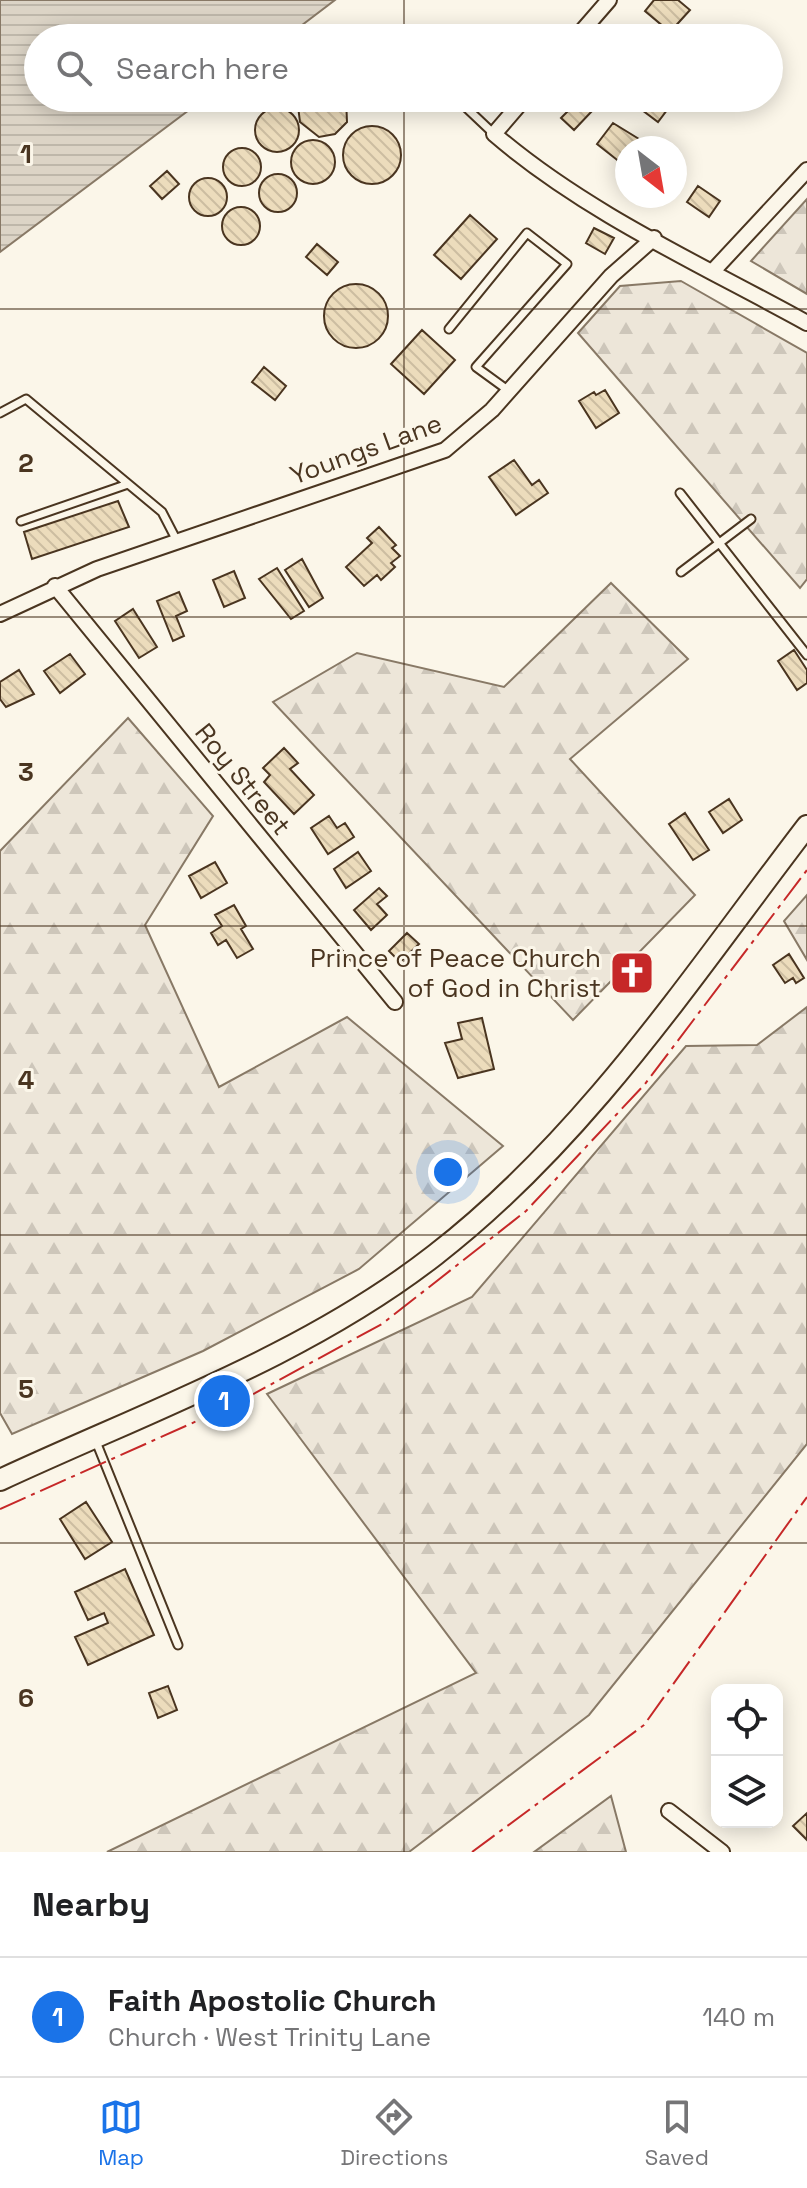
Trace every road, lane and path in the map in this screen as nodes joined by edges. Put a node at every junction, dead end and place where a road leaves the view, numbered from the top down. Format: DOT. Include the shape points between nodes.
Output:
graph roads {
  1 [pos="609,0"];
  2 [pos="588,24"];
  3 [pos="471,112"];
  4 [pos="513,112"];
  5 [pos="494,134"];
  6 [pos="807,170"];
  7 [pos="654,238"];
  8 [pos="713,271"];
  9 [pos="807,323"];
  10 [pos="449,329"];
  11 [pos="509,391"];
  12 [pos="0,413"];
  13 [pos="128,484"];
  14 [pos="680,493"];
  15 [pos="751,519"];
  16 [pos="21,521"];
  17 [pos="177,541"];
  18 [pos="720,543"];
  19 [pos="681,572"];
  20 [pos="55,586"];
  21 [pos="0,614"];
  22 [pos="807,655"];
  23 [pos="807,826"];
  24 [pos="395,1002"];
  25 [pos="94,1437"];
  26 [pos="0,1480"];
  27 [pos="178,1645"];
  28 [pos="669,1811"];
  29 [pos="722,1852"];
  1 -- 2 [label="street"];
  3 -- 5 [label="lane"];
  4 -- 5 [label="street"];
  5 -- 7 [label="street" via="553,181"];
  6 -- 8 [label="street"];
  7 -- 8 [label="street"];
  7 -- 11 [label="street, Youngs Lane" via="611,276"];
  8 -- 9 [label="street"];
  10 -- 11 [label="lane" via="527,233 567,264 476,367"];
  11 -- 17 [label="street, Youngs Lane" via="459,441 437,453"];
  12 -- 13 [label="lane" via="26,399"];
  13 -- 16 [label="lane"];
  13 -- 17 [label="lane" via="162,512"];
  14 -- 18 [label="lane"];
  15 -- 18 [label="lane"];
  17 -- 20 [label="street, Youngs Lane"];
  18 -- 19 [label="lane"];
  18 -- 22 [label="lane"];
  20 -- 21 [label="street, Youngs Lane"];
  20 -- 24 [label="street, Roy Street"];
  23 -- 25 [label="main road" via="565,1137 497,1204 433,1257 349,1313"];
  25 -- 26 [label="main road"];
  25 -- 27 [label="lane"];
  28 -- 29 [label="street"];
}
